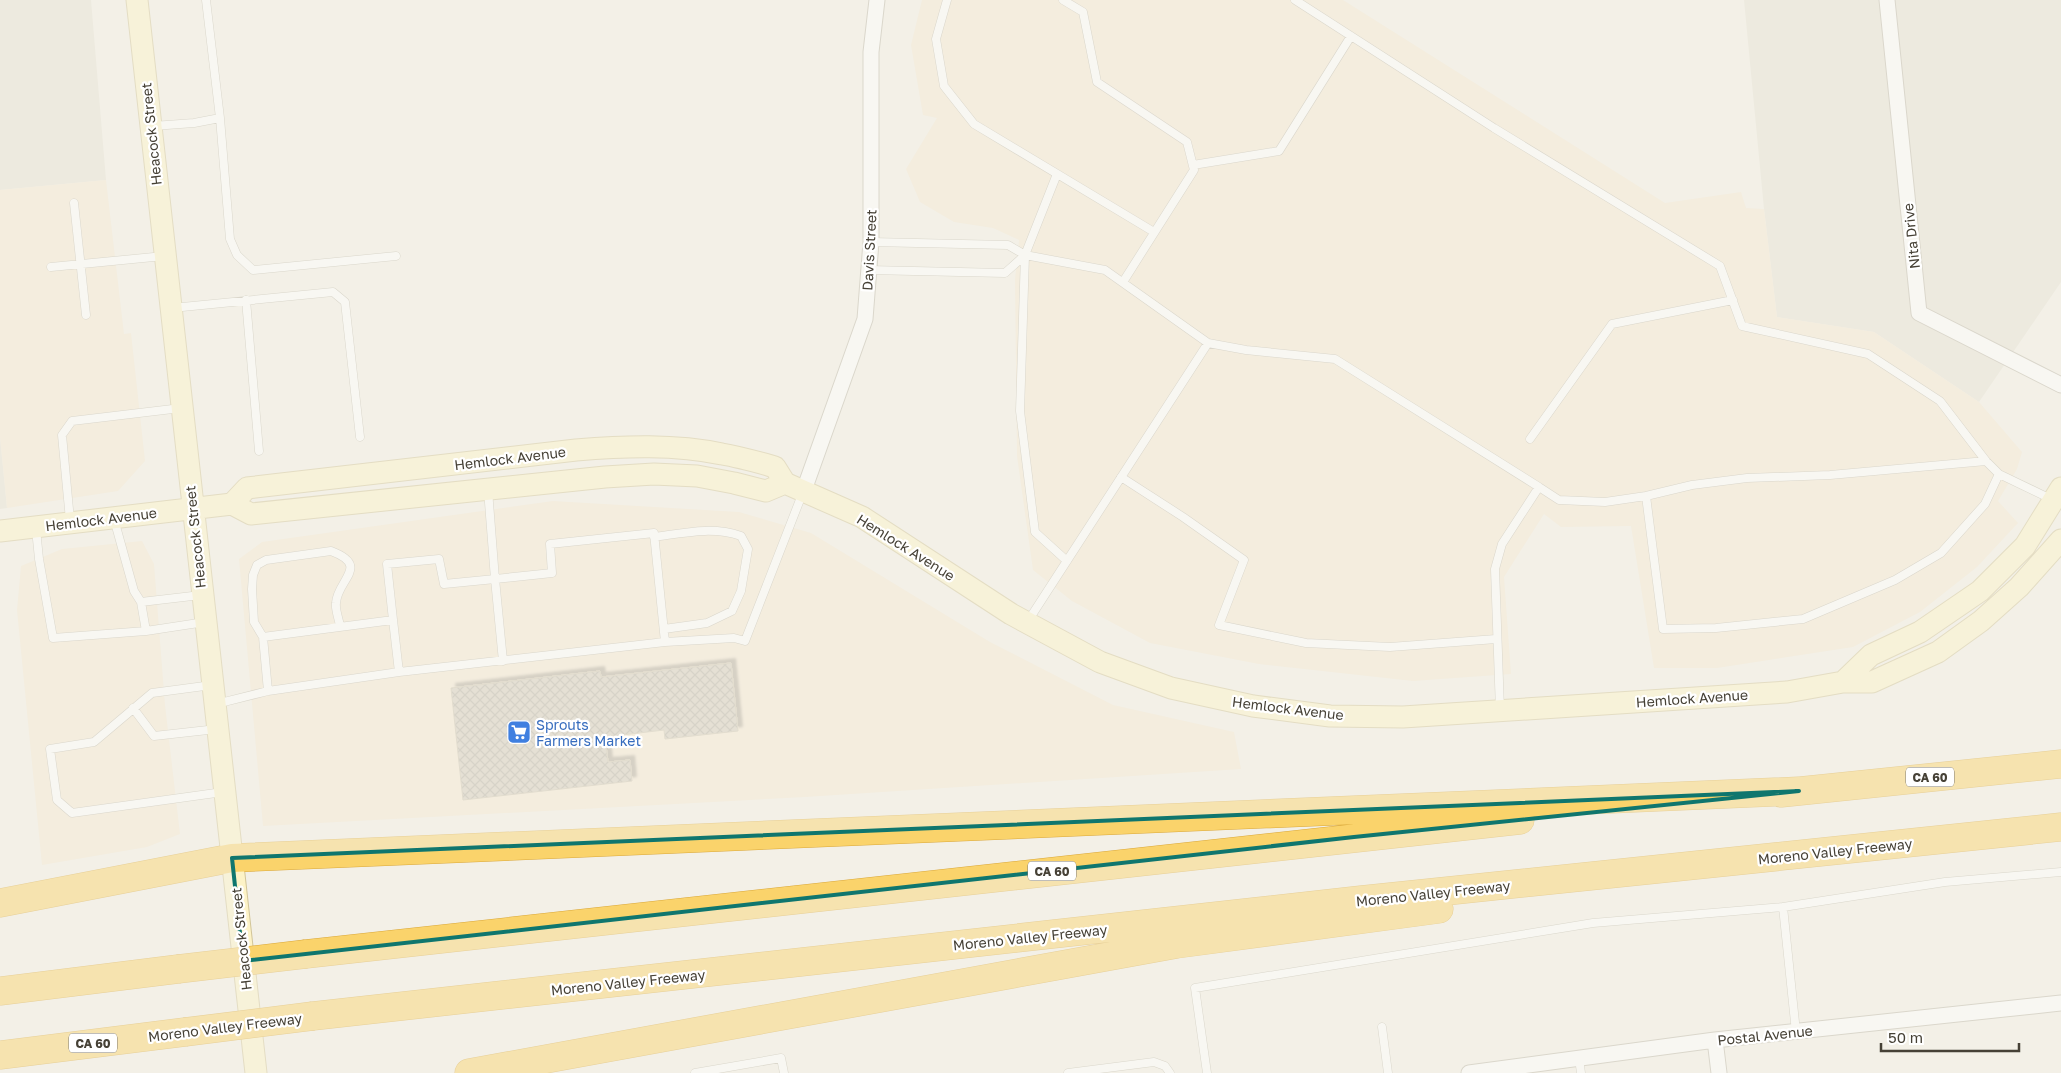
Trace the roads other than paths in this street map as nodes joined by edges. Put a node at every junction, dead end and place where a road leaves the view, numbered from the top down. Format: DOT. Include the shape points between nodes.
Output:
graph roads {
  1 [pos="137,0"];
  2 [pos="206,0"];
  3 [pos="877,0"];
  4 [pos="947,0"];
  5 [pos="1063,0"];
  6 [pos="1295,0"];
  7 [pos="1887,0"];
  8 [pos="1351,36"];
  9 [pos="220,118"];
  10 [pos="150,126"];
  11 [pos="1193,165"];
  12 [pos="1057,174"];
  13 [pos="74,203"];
  14 [pos="1154,232"];
  15 [pos="871,242"];
  16 [pos="1025,255"];
  17 [pos="164,256"];
  18 [pos="396,256"];
  19 [pos="80,264"];
  20 [pos="51,268"];
  21 [pos="868,270"];
  22 [pos="1122,282"];
  23 [pos="246,300"];
  24 [pos="1732,300"];
  25 [pos="170,308"];
  26 [pos="86,315"];
  27 [pos="1208,343"];
  28 [pos="2061,385"];
  29 [pos="181,408"];
  30 [pos="360,437"];
  31 [pos="1530,439"];
  32 [pos="258,451"];
  33 [pos="1986,462"];
  34 [pos="2000,474"];
  35 [pos="1121,477"];
  36 [pos="794,487"];
  37 [pos="488,488"];
  38 [pos="1539,488"];
  39 [pos="2057,494"];
  40 [pos="1646,496"];
  41 [pos="232,504"];
  42 [pos="192,508"];
  43 [pos="114,517"];
  44 [pos="70,522"];
  45 [pos="36,526"];
  46 [pos="0,530"];
  47 [pos="654,537"];
  48 [pos="2061,540"];
  49 [pos="1067,561"];
  50 [pos="494,579"];
  51 [pos="202,594"];
  52 [pos="141,602"];
  53 [pos="393,620"];
  54 [pos="205,622"];
  55 [pos="1027,622"];
  56 [pos="340,626"];
  57 [pos="664,629"];
  58 [pos="146,631"];
  59 [pos="264,637"];
  60 [pos="1496,639"];
  61 [pos="665,642"];
  62 [pos="503,661"];
  63 [pos="399,672"];
  64 [pos="1843,682"];
  65 [pos="268,691"];
  66 [pos="213,695"];
  67 [pos="133,708"];
  68 [pos="1500,710"];
  69 [pos="217,729"];
  70 [pos="2061,764"];
  71 [pos="1799,791"];
  72 [pos="224,792"];
  73 [pos="2061,827"];
  74 [pos="1806,854"];
  75 [pos="232,858"];
  76 [pos="2061,872"];
  77 [pos="0,903"];
  78 [pos="1783,907"];
  79 [pos="0,991"];
  80 [pos="2061,1003"];
  81 [pos="1382,1027"];
  82 [pos="1796,1032"];
  83 [pos="1715,1040"];
  84 [pos="0,1054"];
  85 [pos="1580,1066"];
  86 [pos="256,1073"];
  87 [pos="469,1073"];
  88 [pos="694,1073"];
  89 [pos="784,1073"];
  90 [pos="1068,1073"];
  91 [pos="1170,1073"];
  92 [pos="1207,1073"];
  93 [pos="1388,1073"];
  94 [pos="1469,1073"];
  95 [pos="1719,1073"];
  1 -- 10 [label="street, Heacock Street"];
  2 -- 9 [label="lane"];
  3 -- 15 [label="street, Davis Street" via="871,52"];
  4 -- 12 [label="lane" via="936,39 944,86 974,124"];
  5 -- 11 [label="lane" via="1083,12 1097,82 1187,142"];
  6 -- 8 [label="lane"];
  7 -- 28 [label="street, Nita Drive" via="1919,314"];
  8 -- 11 [label="lane" via="1279,151"];
  8 -- 24 [label="lane" via="1720,266"];
  9 -- 10 [label="lane"];
  9 -- 18 [label="lane" via="230,240 237,255 253,270"];
  10 -- 17 [label="street, Heacock Street"];
  11 -- 14 [label="lane" via="1194,170"];
  12 -- 14 [label="lane"];
  12 -- 16 [label="lane"];
  13 -- 19 [label="lane"];
  14 -- 22 [label="lane"];
  15 -- 16 [label="lane" via="1008,245"];
  15 -- 21 [label="street, Davis Street"];
  16 -- 21 [label="lane" via="1005,273"];
  16 -- 22 [label="lane" via="1105,270"];
  16 -- 49 [label="lane" via="1020,411 1035,532"];
  17 -- 19 [label="lane"];
  17 -- 25 [label="street, Heacock Street"];
  19 -- 20 [label="lane"];
  19 -- 26 [label="lane"];
  21 -- 36 [label="street, Davis Street" via="864,319"];
  22 -- 27 [label="lane"];
  23 -- 25 [label="lane"];
  23 -- 30 [label="lane" via="333,292 345,302"];
  23 -- 32 [label="lane"];
  24 -- 31 [label="lane" via="1612,324"];
  24 -- 33 [label="lane" via="1742,326 1868,354 1940,401"];
  25 -- 29 [label="street, Heacock Street"];
  27 -- 35 [label="lane"];
  27 -- 38 [label="lane" via="1335,360"];
  29 -- 42 [label="street, Heacock Street"];
  29 -- 44 [label="lane" via="72,421 62,435"];
  33 -- 34 [label="lane"];
  33 -- 40 [label="lane" via="1830,475 1747,478 1692,485"];
  34 -- 39 [label="lane"];
  34 -- 40 [label="lane" via="1985,504 1941,553 1895,580 1803,619 1716,628 1663,629"];
  35 -- 49 [label="lane"];
  35 -- 60 [label="lane" via="1244,560 1219,625 1306,643 1390,648"];
  36 -- 37 [label="street, Hemlock Avenue" via="766,491 697,476 654,474"];
  36 -- 41 [label="street, Hemlock Avenue" via="775,467 721,453 625,446 247,488"];
  36 -- 55 [label="street, Hemlock Avenue" via="862,518"];
  36 -- 61 [label="lane" via="745,641 734,638"];
  37 -- 41 [label="street, Hemlock Avenue" via="251,514"];
  37 -- 50 [label="lane"];
  38 -- 40 [label="lane" via="1559,500 1605,502"];
  38 -- 60 [label="lane" via="1502,544 1495,569"];
  39 -- 64 [label="street" via="2026,546 1980,591 1920,632 1871,655"];
  41 -- 42 [label="street, Hemlock Avenue"];
  42 -- 43 [label="street, Hemlock Avenue"];
  42 -- 51 [label="street, Heacock Street"];
  43 -- 44 [label="street, Hemlock Avenue"];
  43 -- 52 [label="lane" via="134,591"];
  44 -- 45 [label="street, Hemlock Avenue"];
  45 -- 46 [label="street, Hemlock Avenue"];
  45 -- 58 [label="lane" via="53,638"];
  47 -- 50 [label="lane" via="654,533 550,544 552,573"];
  47 -- 57 [label="lane"];
  47 -- 57 [label="lane" via="696,530 726,531 741,536 748,548 740,591 732,611 707,623"];
  48 -- 64 [label="street, Hemlock Avenue" via="2019,587 1981,621 1938,652 1872,682"];
  49 -- 55 [label="lane"];
  50 -- 53 [label="lane" via="444,584 439,559 387,564"];
  50 -- 62 [label="lane"];
  51 -- 52 [label="lane"];
  51 -- 54 [label="street, Heacock Street"];
  52 -- 58 [label="lane"];
  53 -- 56 [label="lane"];
  53 -- 63 [label="lane"];
  54 -- 58 [label="lane"];
  54 -- 66 [label="street, Heacock Street"];
  55 -- 68 [label="street, Hemlock Avenue" via="1100,662 1171,688 1253,706 1330,716 1394,717"];
  56 -- 59 [label="lane"];
  56 -- 59 [label="lane" via="336,603 351,571 349,562 331,550 266,560 257,565 252,589 254,622"];
  57 -- 61 [label="lane"];
  59 -- 65 [label="lane"];
  60 -- 68 [label="lane"];
  61 -- 62 [label="lane"];
  62 -- 63 [label="lane"];
  63 -- 65 [label="lane"];
  64 -- 68 [label="street, Hemlock Avenue" via="1787,692"];
  65 -- 66 [label="lane"];
  66 -- 67 [label="lane" via="152,693"];
  66 -- 69 [label="street, Heacock Street"];
  67 -- 69 [label="lane" via="154,736"];
  67 -- 72 [label="lane" via="94,742 50,749 57,800 72,813"];
  69 -- 72 [label="street, Heacock Street"];
  70 -- 71 [label="highway, CA 60"];
  71 -- 75 [label="highway"];
  71 -- 79 [label="highway, CA 60, bridge" via="1354,837"];
  72 -- 75 [label="street, Heacock Street"];
  73 -- 74 [label="highway, Moreno Valley Freeway / CA 60"];
  74 -- 84 [label="highway, Moreno Valley Freeway / CA 60, bridge" via="1342,902 313,1016"];
  74 -- 87 [label="highway" via="1371,920 1177,944"];
  75 -- 77 [label="highway"];
  75 -- 86 [label="street, Heacock Street"];
  76 -- 78 [label="lane" via="1945,882"];
  78 -- 82 [label="lane"];
  78 -- 92 [label="lane" via="1593,923 1195,988"];
  80 -- 82 [label="street, Postal Avenue"];
  81 -- 93 [label="lane"];
  82 -- 83 [label="street, Postal Avenue"];
  83 -- 85 [label="street, Postal Avenue"];
  83 -- 95 [label="street"];
  85 -- 94 [label="street, Postal Avenue"];
  88 -- 89 [label="lane" via="781,1058"];
  90 -- 91 [label="lane" via="1154,1062 1165,1066"];
}
